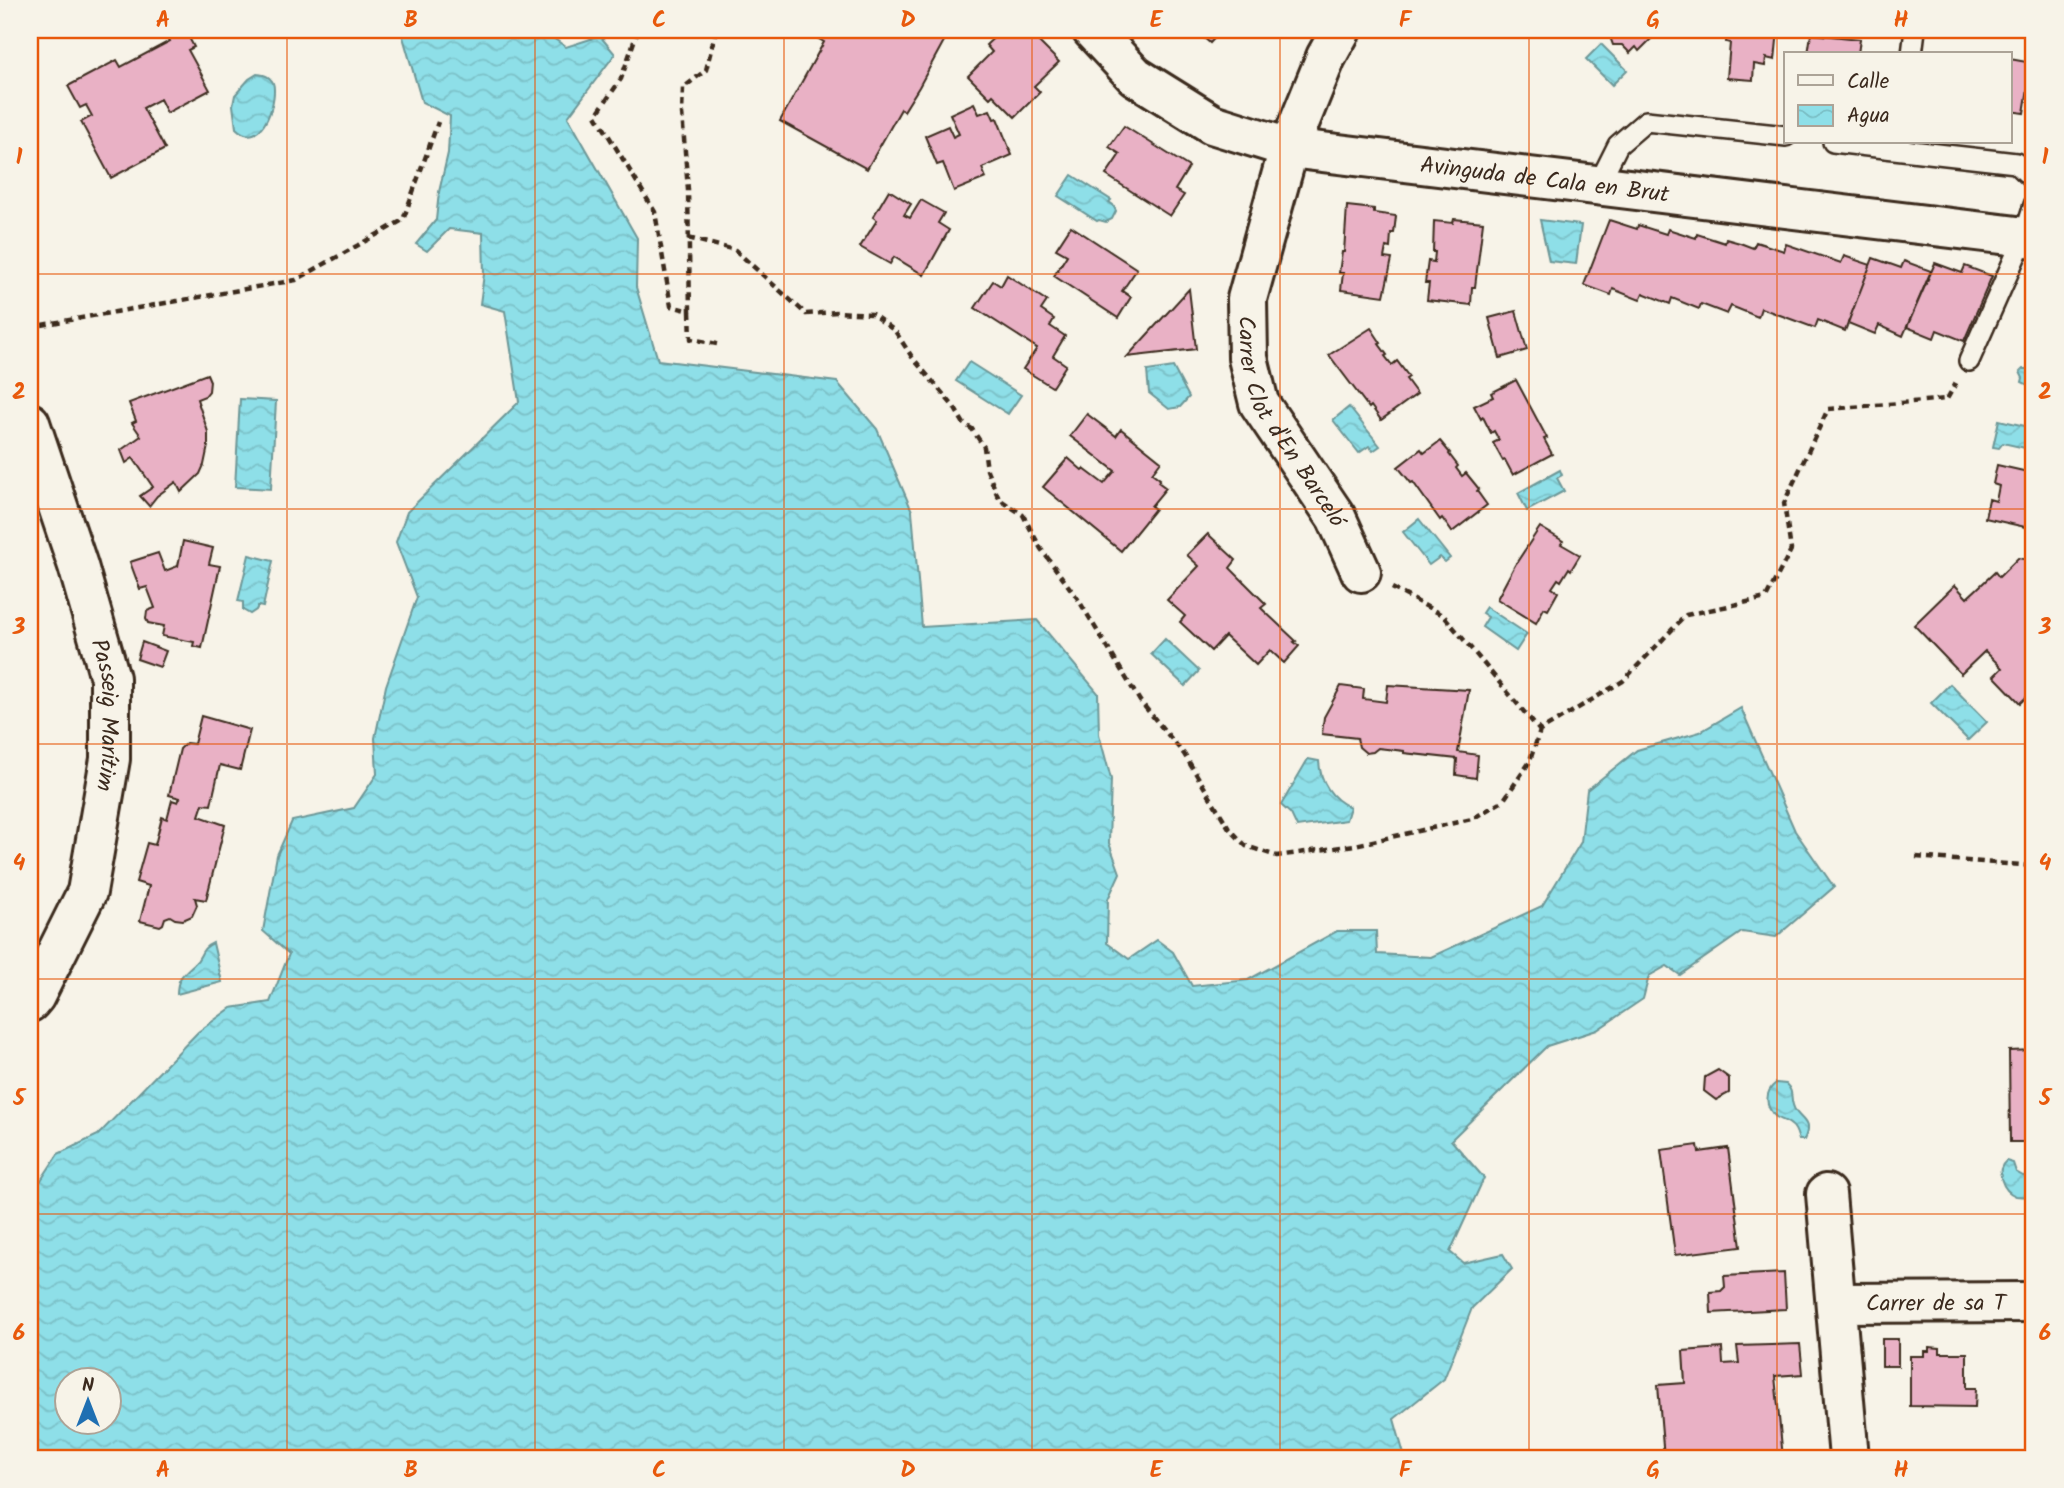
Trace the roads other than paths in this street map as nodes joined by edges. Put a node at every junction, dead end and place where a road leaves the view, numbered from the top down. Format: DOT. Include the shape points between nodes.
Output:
graph roads {
  1 [pos="1092,30"];
  2 [pos="1341,30"];
  3 [pos="1915,30"];
  4 [pos="1912,52"];
  5 [pos="1784,136"];
  6 [pos="1867,144"];
  7 [pos="1901,146"];
  8 [pos="1289,148"];
  9 [pos="2034,180"];
  10 [pos="1598,186"];
  11 [pos="2031,227"];
  12 [pos="1969,361"];
  13 [pos="30,423"];
  14 [pos="1361,572"];
  15 [pos="30,1002"];
  16 [pos="1826,1194"];
  17 [pos="2034,1302"];
  18 [pos="1836,1303"];
  19 [pos="1849,1458"];
  1 -- 8 [label="street, Avinguda de Cala en Brut" via="1135,76 1212,124"];
  2 -- 8 [label="street, Carrer Clot d'En Barceló"];
  3 -- 4 [label="lane"];
  5 -- 10 [label="lane" via="1646,121 1618,145"];
  6 -- 7 [label="lane"];
  7 -- 9 [label="lane" via="2016,163"];
  8 -- 10 [label="street, Avinguda de Cala en Brut"];
  8 -- 14 [label="street, Carrer Clot d'En Barceló" via="1247,299 1248,358 1259,403 1336,517"];
  10 -- 11 [label="street, Avinguda de Cala en Brut"];
  11 -- 12 [label="lane"];
  13 -- 15 [label="street, Passeig Marítim" via="110,678 110,759 87,892"];
  16 -- 18 [label="street, Carrer de sa T"];
  17 -- 18 [label="street, Carrer de sa T"];
  18 -- 19 [label="street, Carrer de sa T"];
}
